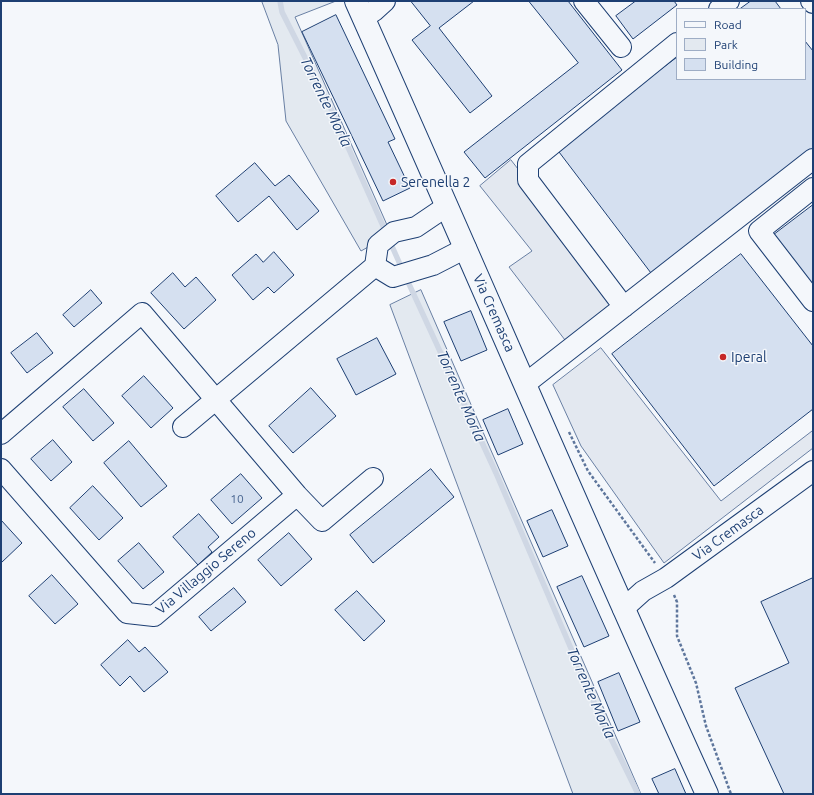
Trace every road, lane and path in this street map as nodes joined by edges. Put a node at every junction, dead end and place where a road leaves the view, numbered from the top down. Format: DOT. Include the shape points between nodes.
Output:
graph roads {
  1 [pos="385,1"];
  2 [pos="584,1"];
  3 [pos="729,1"];
  4 [pos="811,1"];
  5 [pos="813,4"];
  6 [pos="720,8"];
  7 [pos="359,10"];
  8 [pos="676,44"];
  9 [pos="621,47"];
  10 [pos="813,159"];
  11 [pos="813,188"];
  12 [pos="447,206"];
  13 [pos="466,248"];
  14 [pos="375,266"];
  15 [pos="813,301"];
  16 [pos="624,307"];
  17 [pos="525,384"];
  18 [pos="216,399"];
  19 [pos="183,427"];
  20 [pos="568,429"];
  21 [pos="1,434"];
  22 [pos="1,469"];
  23 [pos="813,471"];
  24 [pos="372,478"];
  25 [pos="297,495"];
  26 [pos="666,578"];
  27 [pos="623,609"];
  28 [pos="707,794"];
  29 [pos="732,794"];
  1 -- 7 [label="street, Via Cremasca" via="374,11"];
  2 -- 9 [label="street"];
  3 -- 6 [label="street"];
  4 -- 5 [label="street"];
  7 -- 12 [label="main road, Via Cremasca"];
  8 -- 16 [label="street" via="528,164 528,180"];
  10 -- 16 [label="street"];
  11 -- 15 [label="street" via="759,231"];
  12 -- 13 [label="main road, Via Cremasca"];
  12 -- 14 [label="street" via="416,227 394,232 378,246"];
  13 -- 14 [label="street" via="433,265 393,277"];
  13 -- 17 [label="main road, Via Cremasca"];
  14 -- 18 [label="street"];
  16 -- 17 [label="street" via="580,331"];
  17 -- 27 [label="main road, Via Cremasca"];
  18 -- 19 [label="street"];
  18 -- 21 [label="street" via="142,313"];
  18 -- 25 [label="street"];
  20 -- 26 [label="path" via="588,471"];
  22 -- 25 [label="street, Via Villaggio Sereno" via="127,613 154,616"];
  23 -- 26 [label="street, Via Cremasca"];
  24 -- 25 [label="street" via="322,520"];
  26 -- 27 [label="street, Via Cremasca" via="643,591"];
  26 -- 29 [label="path" via="677,602 676,636 696,683 706,726"];
  27 -- 28 [label="main road, Via Cremasca"];
}
